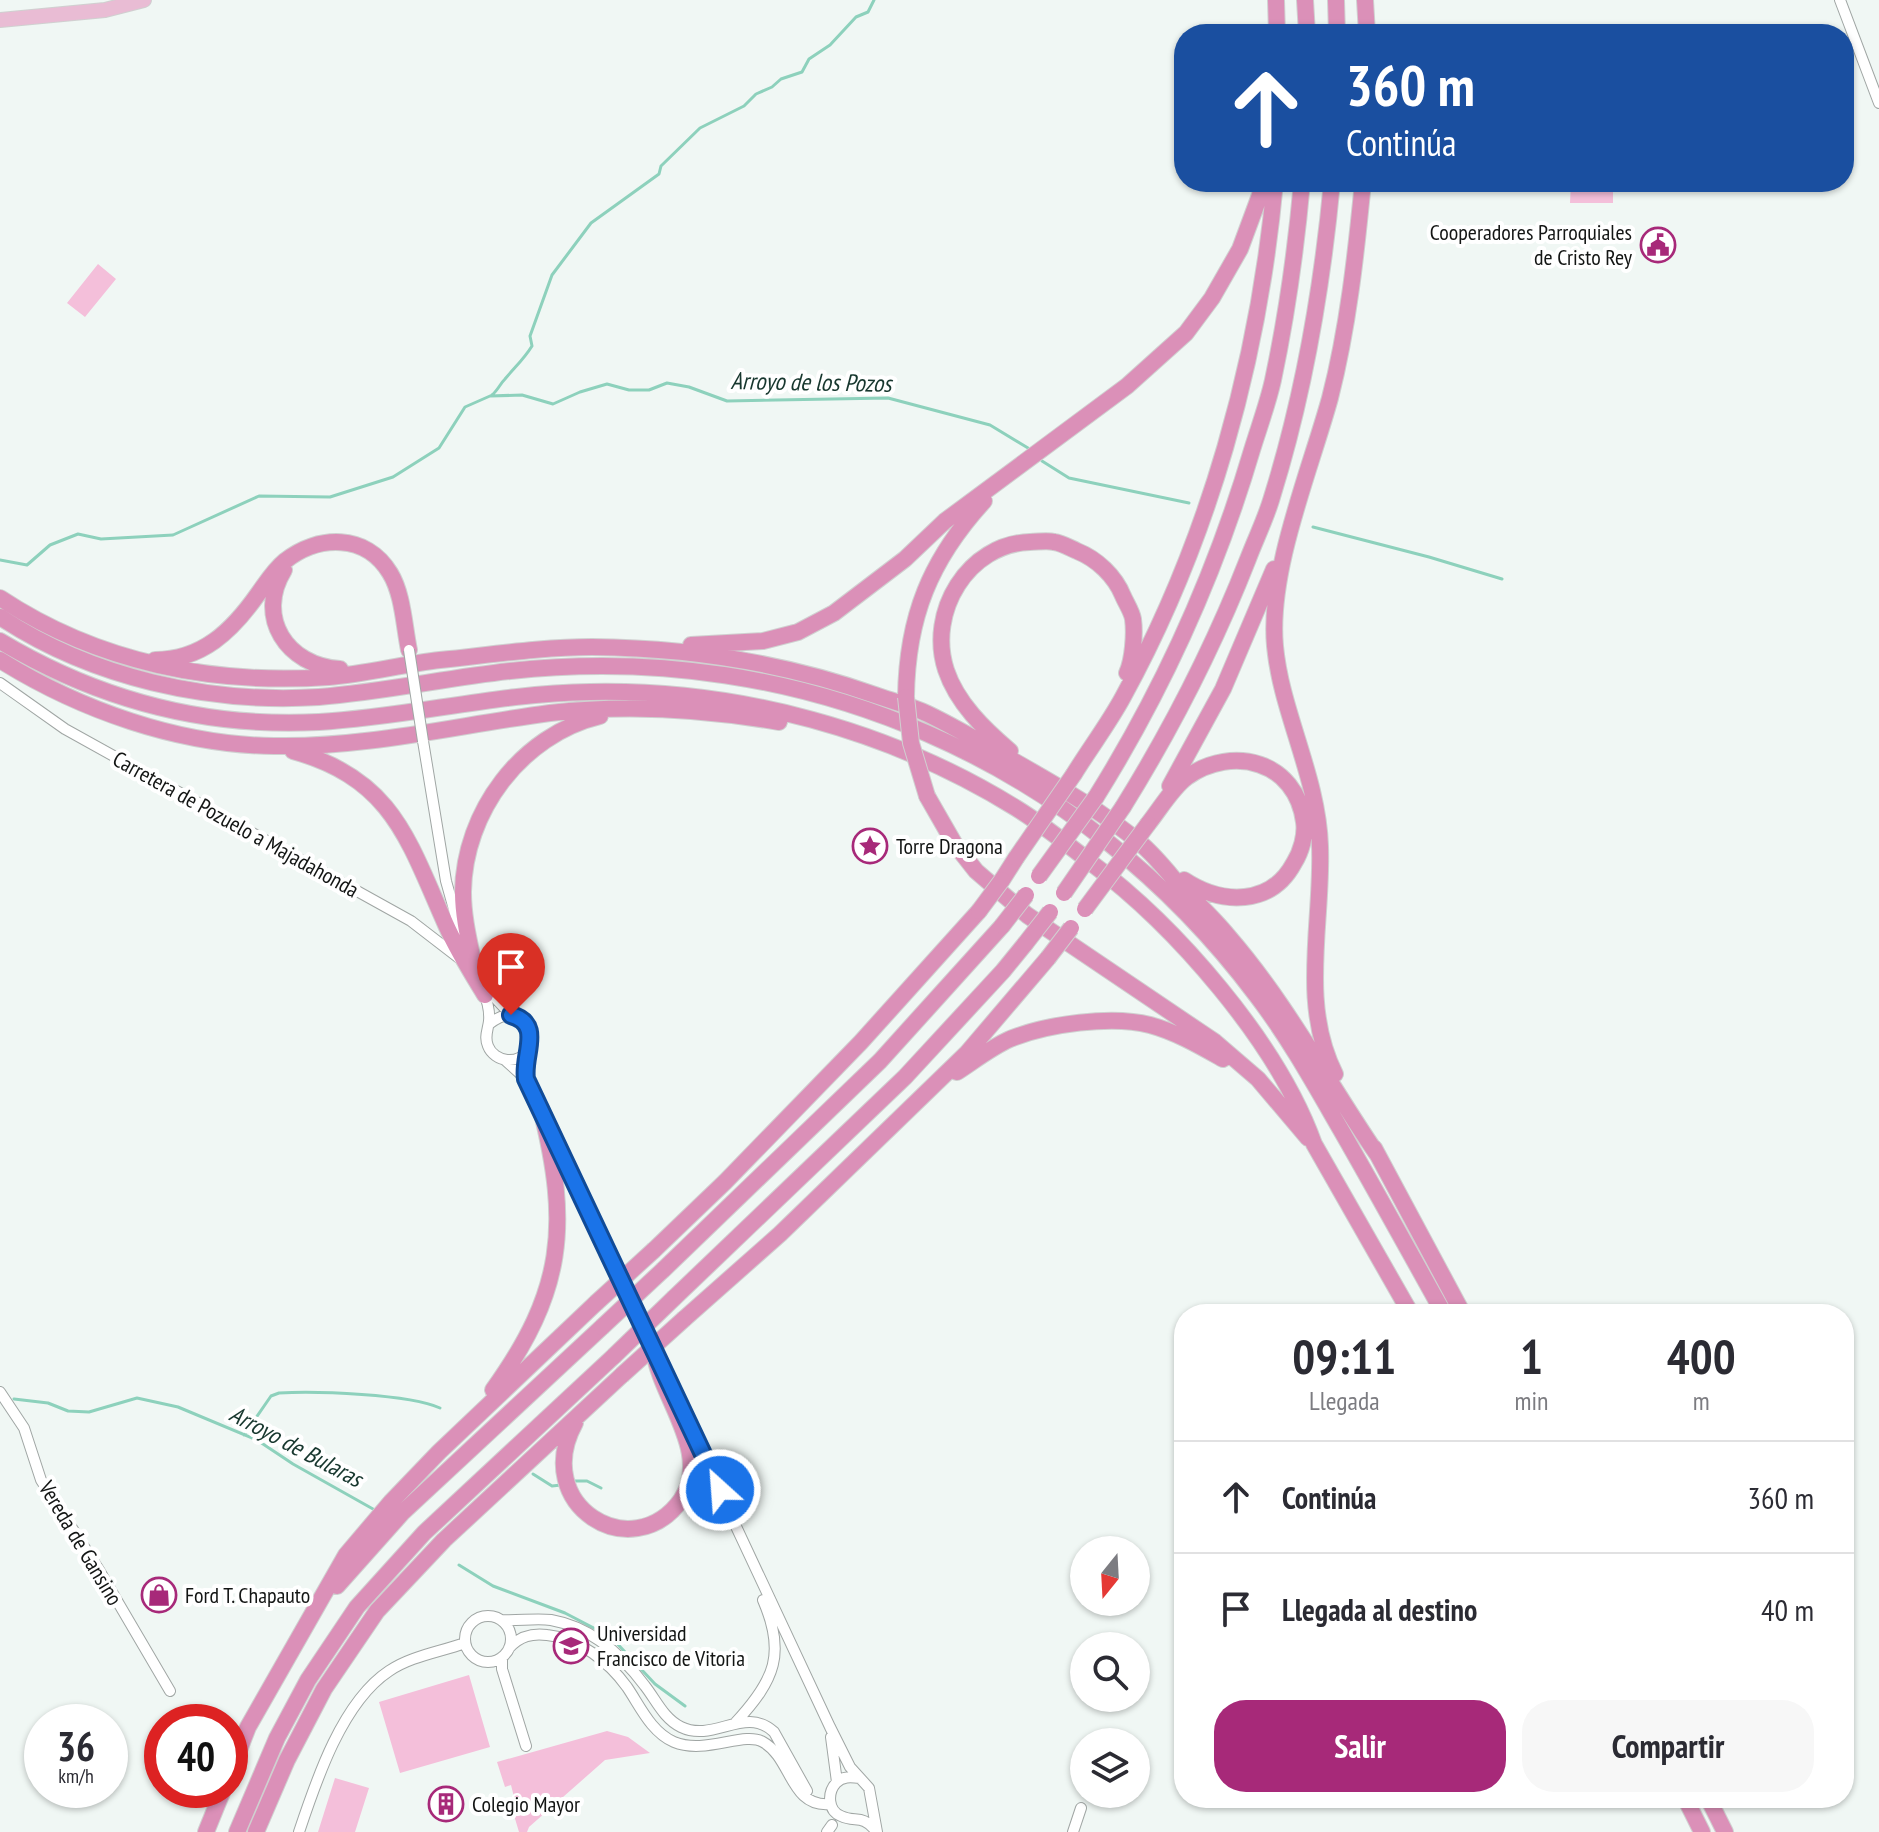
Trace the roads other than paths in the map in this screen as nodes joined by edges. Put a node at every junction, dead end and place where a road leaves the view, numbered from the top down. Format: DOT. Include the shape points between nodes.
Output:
graph roads {
  1 [pos="144,0"];
  2 [pos="1276,0"];
  3 [pos="1305,0"];
  4 [pos="1336,0"];
  5 [pos="1365,0"];
  6 [pos="1840,0"];
  7 [pos="0,20"];
  8 [pos="1277,24"];
  9 [pos="1306,24"];
  10 [pos="1337,24"];
  11 [pos="1366,24"];
  12 [pos="1849,24"];
  13 [pos="1854,37"];
  14 [pos="1879,103"];
  15 [pos="1260,192"];
  16 [pos="1274,192"];
  17 [pos="1301,192"];
  18 [pos="1331,192"];
  19 [pos="1362,192"];
  20 [pos="1006,476"];
  21 [pos="1296,512"];
  22 [pos="301,550"];
  23 [pos="0,598"];
  24 [pos="0,617"];
  25 [pos="0,641"];
  26 [pos="588,647"];
  27 [pos="409,650"];
  28 [pos="122,656"];
  29 [pos="0,660"];
  30 [pos="370,670"];
  31 [pos="330,677"];
  32 [pos="140,679"];
  33 [pos="0,683"];
  34 [pos="639,708"];
  35 [pos="1102,729"];
  36 [pos="272,746"];
  37 [pos="944,769"];
  38 [pos="1042,777"];
  39 [pos="1148,824"];
  40 [pos="1165,867"];
  41 [pos="473,968"];
  42 [pos="485,995"];
  43 [pos="511,1015"];
  44 [pos="489,1024"];
  45 [pos="526,1052"];
  46 [pos="505,1060"];
  47 [pos="526,1079"];
  48 [pos="1258,1079"];
  49 [pos="926,1092"];
  50 [pos="541,1109"];
  51 [pos="1314,1144"];
  52 [pos="1377,1154"];
  53 [pos="1405,1304"];
  54 [pos="1438,1304"];
  55 [pos="1458,1304"];
  56 [pos="654,1350"];
  57 [pos="0,1392"];
  58 [pos="581,1413"];
  59 [pos="475,1417"];
  60 [pos="755,1567"];
  61 [pos="313,1615"];
  62 [pos="502,1620"];
  63 [pos="465,1643"];
  64 [pos="506,1653"];
  65 [pos="489,1662"];
  66 [pos="170,1691"];
  67 [pos="736,1722"];
  68 [pos="248,1727"];
  69 [pos="830,1727"];
  70 [pos="860,1778"];
  71 [pos="837,1782"];
  72 [pos="807,1791"];
  73 [pos="871,1803"];
  74 [pos="832,1807"];
  75 [pos="216,1808"];
  76 [pos="1081,1808"];
  77 [pos="1690,1808"];
  78 [pos="1713,1808"];
  79 [pos="850,1818"];
  80 [pos="829,1829"];
  81 [pos="206,1832"];
  82 [pos="237,1832"];
  83 [pos="256,1832"];
  84 [pos="299,1832"];
  85 [pos="877,1832"];
  86 [pos="1073,1832"];
  87 [pos="1702,1832"];
  88 [pos="1725,1832"];
  1 -- 7 [label="main road" via="105,10"];
  2 -- 8 [label="highway"];
  3 -- 9 [label="highway"];
  4 -- 10 [label="highway"];
  5 -- 11 [label="highway"];
  6 -- 12 [label="street"];
  13 -- 14 [label="street"];
  15 -- 20 [label="highway" via="1240,249 1186,333 1127,386"];
  16 -- 35 [label="highway" via="1268,255 1215,486 1167,607"];
  17 -- 61 [label="highway, bridge" via="1273,382 1239,494 1192,619 1130,743 1096,797 1002,926 880,1061 402,1513"];
  18 -- 82 [label="highway, bridge" via="1303,383 1272,499 1221,628 1123,807 1025,944 905,1077 424,1533 357,1607 277,1738"];
  19 -- 21 [label="highway" via="1355,263 1330,395"];
  20 -- 26 [label="highway" via="865,591 798,632 711,645"];
  20 -- 48 [label="highway, bridge" via="957,530 928,583 912,629 906,697 911,743 927,796 976,871 1027,915 1215,1042"];
  21 -- 39 [label="highway" via="1223,689"];
  21 -- 52 [label="highway" via="1278,589 1275,645 1318,816 1314,966 1321,1030 1332,1069"];
  22 -- 27 [label="highway" via="339,541 359,545 379,559 397,590"];
  22 -- 28 [label="highway" via="282,563 241,618 200,651 175,660"];
  22 -- 30 [label="highway" via="280,576 273,595 277,629 287,646 315,665"];
  23 -- 28 [label="highway" via="82,643"];
  24 -- 32 [label="highway" via="50,645"];
  25 -- 37 [label="highway" via="103,691 198,716 319,722 509,696 652,693 782,712 884,743"];
  26 -- 30 [label="highway"];
  26 -- 38 [label="highway" via="743,660 833,680 925,713"];
  27 -- 41 [label="street, Carretera de Pozuelo a Majadahonda, bridge" via="449,895"];
  28 -- 31 [label="highway" via="179,671 238,678"];
  29 -- 36 [label="highway" via="62,693 134,721"];
  30 -- 31 [label="highway"];
  31 -- 32 [label="highway" via="228,686"];
  32 -- 54 [label="highway" via="202,692 274,698 357,693 550,667 668,668 833,697 923,731 1033,789 1111,844 1229,959 1311,1078"];
  33 -- 41 [label="street, Carretera de Pozuelo a Majadahonda" via="65,729 411,921"];
  34 -- 36 [label="highway" via="553,713 346,743"];
  34 -- 37 [label="highway" via="781,722"];
  34 -- 41 [label="highway" via="590,718 551,736 496,788 481,814 464,870"];
  35 -- 38 [label="highway" via="1131,665 1133,618 1118,584 1091,557 1053,541 1017,542 988,553 964,574 949,599 941,634 946,670 965,706 988,732"];
  35 -- 59 [label="highway, bridge" via="979,911 861,1042 725,1182"];
  36 -- 41 [label="highway" via="333,765 379,798 412,845 445,923"];
  37 -- 51 [label="highway" via="1050,831 1152,914 1242,1018 1305,1117"];
  38 -- 40 [label="highway" via="1110,821"];
  39 -- 40 [label="highway" via="1185,778 1218,761 1241,759 1269,768 1299,803 1305,824 1300,853 1287,877 1270,890 1250,898 1228,898 1199,890"];
  39 -- 49 [label="highway, bridge" via="1048,958 967,1053"];
  40 -- 52 [label="highway" via="1266,982"];
  41 -- 42 [label="highway"];
  41 -- 43 [label="street, Carretera de Pozuelo a Majadahonda"];
  42 -- 44 [label="street"];
  43 -- 44 [label="street"];
  43 -- 45 [label="street" via="531,1032"];
  44 -- 46 [label="street" via="487,1046"];
  45 -- 46 [label="street"];
  45 -- 47 [label="street"];
  46 -- 47 [label="street"];
  47 -- 50 [label="street"];
  48 -- 49 [label="highway" via="1149,1024 1106,1021 1053,1027 1009,1040"];
  48 -- 51 [label="highway"];
  49 -- 58 [label="highway, bridge" via="780,1234"];
  50 -- 56 [label="street"];
  50 -- 59 [label="highway" via="558,1208 556,1253 528,1338"];
  51 -- 53 [label="highway"];
  52 -- 55 [label="highway"];
  56 -- 58 [label="highway" via="690,1460 689,1482 670,1513 651,1525 628,1528 604,1524 585,1513 570,1494 563,1465 566,1443"];
  56 -- 60 [label="street"];
  57 -- 66 [label="street, Vereda de Gansino" via="24,1428 41,1480"];
  58 -- 83 [label="highway" via="444,1540 377,1611 324,1689"];
  59 -- 61 [label="highway" via="346,1555"];
  60 -- 67 [label="street" via="774,1625 775,1657 766,1681"];
  60 -- 69 [label="street"];
  61 -- 68 [label="highway"];
  62 -- 63 [label="street" via="486,1615 475,1619"];
  62 -- 64 [label="street" via="512,1638"];
  62 -- 67 [label="street" via="550,1620 591,1636 615,1652 681,1727 709,1732"];
  63 -- 65 [label="street" via="476,1659"];
  63 -- 84 [label="street" via="408,1661 370,1687 324,1763"];
  64 -- 65 [label="street"];
  64 -- 65 [label="street" via="502,1669 523,1747"];
  64 -- 74 [label="street" via="530,1635 575,1643 612,1670 666,1738 709,1747 757,1739 776,1753 801,1794"];
  67 -- 72 [label="street" via="759,1723 774,1732"];
  69 -- 70 [label="street"];
  69 -- 71 [label="street"];
  70 -- 71 [label="street"];
  70 -- 73 [label="street" via="869,1788"];
  71 -- 74 [label="street" via="831,1791"];
  73 -- 79 [label="street"];
  73 -- 85 [label="street"];
  74 -- 79 [label="street"];
  74 -- 80 [label="street"];
  75 -- 81 [label="highway"];
  76 -- 86 [label="street"];
  77 -- 87 [label="highway"];
  78 -- 88 [label="highway"];
  79 -- 80 [label="street"];
  79 -- 85 [label="street" via="869,1823"];
}
